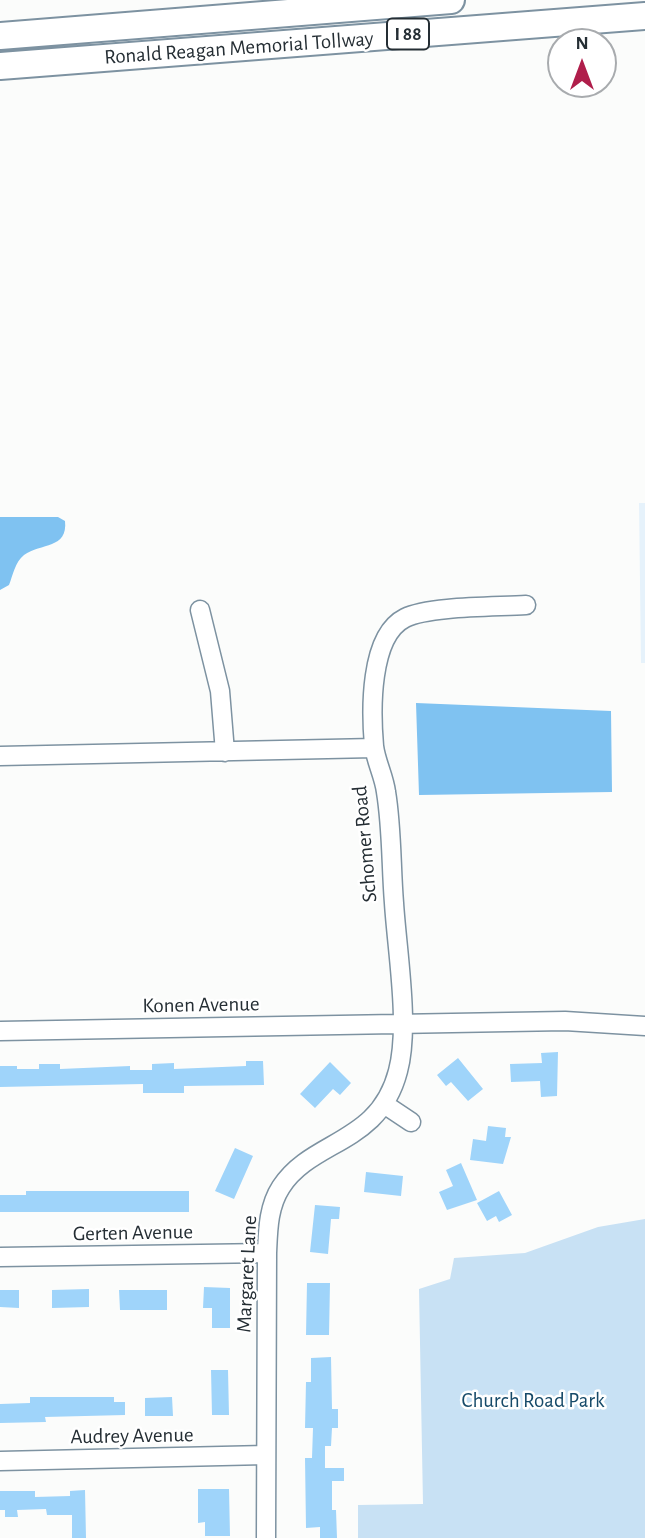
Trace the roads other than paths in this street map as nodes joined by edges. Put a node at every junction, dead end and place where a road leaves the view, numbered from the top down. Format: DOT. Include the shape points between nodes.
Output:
graph roads {
  1 [pos="450,0"];
  2 [pos="645,16"];
  3 [pos="134,26"];
  4 [pos="0,36"];
  5 [pos="137,55"];
  6 [pos="0,66"];
  7 [pos="526,605"];
  8 [pos="200,610"];
  9 [pos="374,748"];
  10 [pos="225,752"];
  11 [pos="0,756"];
  12 [pos="402,1025"];
  13 [pos="645,1026"];
  14 [pos="0,1031"];
  15 [pos="384,1104"];
  16 [pos="411,1122"];
  17 [pos="267,1253"];
  18 [pos="0,1257"];
  19 [pos="266,1455"];
  20 [pos="0,1461"];
  21 [pos="266,1538"];
  1 -- 3 [label="highway, Ronald Reagan Memorial Tollway / I 88"];
  2 -- 5 [label="highway, Ronald Reagan Memorial Tollway / I 88"];
  3 -- 4 [label="highway, Ronald Reagan Memorial Tollway / I 88"];
  3 -- 5 [label="street"];
  5 -- 6 [label="highway, Ronald Reagan Memorial Tollway / I 88"];
  7 -- 9 [label="street, Schomer Road" via="404,618 387,638 377,661"];
  8 -- 10 [label="street" via="220,691"];
  9 -- 10 [label="street"];
  9 -- 12 [label="street, Schomer Road" via="386,792"];
  10 -- 11 [label="street"];
  12 -- 13 [label="street" via="565,1021"];
  12 -- 14 [label="street, Konen Avenue"];
  12 -- 15 [label="street, Margaret Lane" via="398,1071"];
  15 -- 16 [label="street"];
  15 -- 17 [label="street, Margaret Lane" via="353,1135 306,1164 282,1186 268,1222"];
  17 -- 18 [label="street, Gerten Avenue"];
  17 -- 19 [label="street, Margaret Lane"];
  19 -- 20 [label="street, Audrey Avenue"];
  19 -- 21 [label="street, Margaret Lane"];
}
